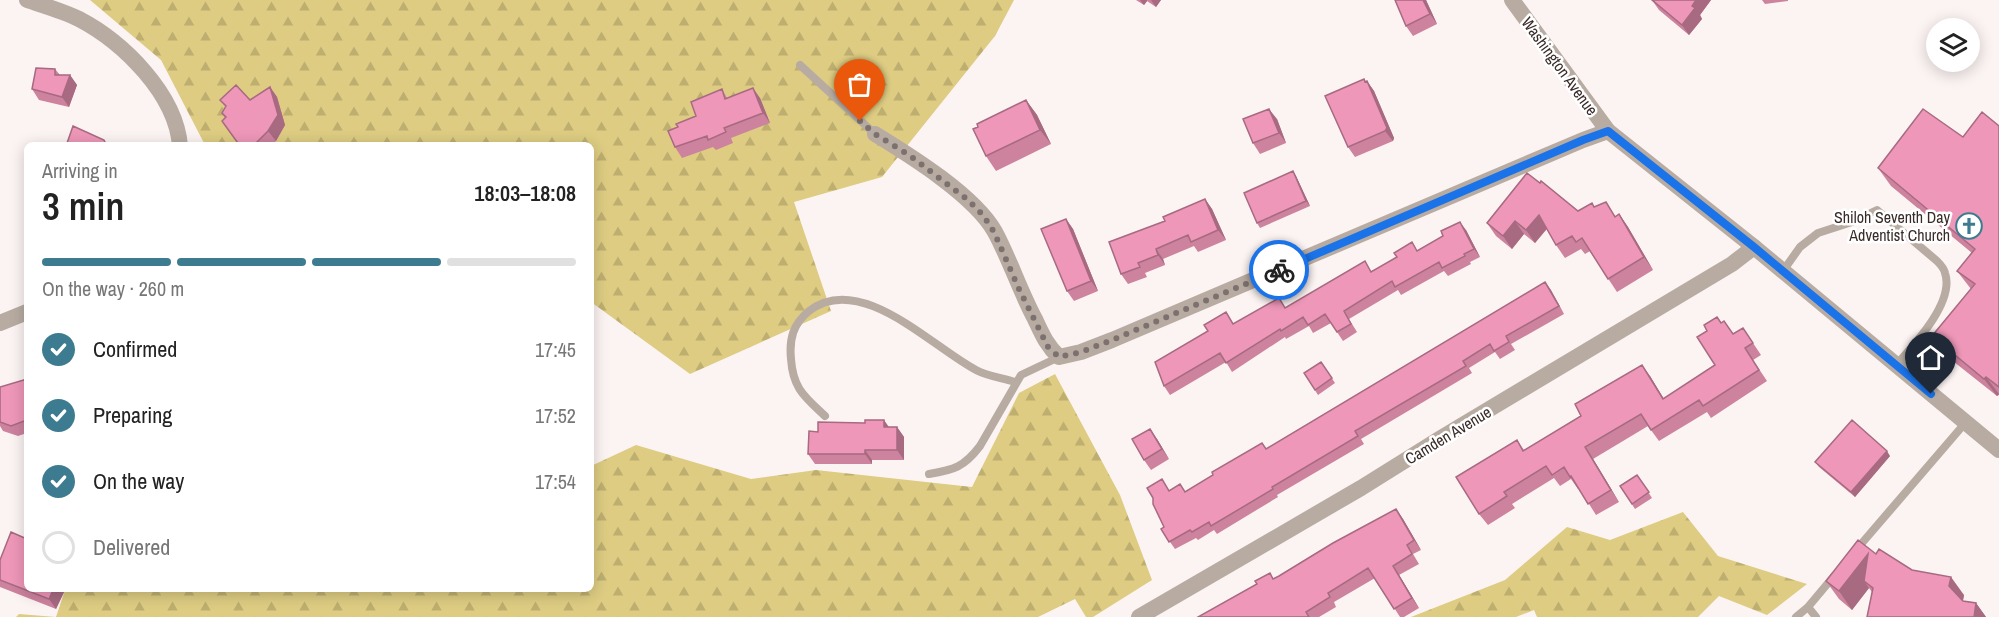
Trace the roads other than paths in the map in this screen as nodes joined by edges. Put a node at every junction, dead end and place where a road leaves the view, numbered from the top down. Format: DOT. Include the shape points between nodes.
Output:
graph roads {
  1 [pos="27,0"];
  2 [pos="1512,0"];
  3 [pos="800,66"];
  4 [pos="1608,131"];
  5 [pos="875,134"];
  6 [pos="179,142"];
  7 [pos="1754,247"];
  8 [pos="1783,271"];
  9 [pos="24,313"];
  10 [pos="0,323"];
  11 [pos="1059,357"];
  12 [pos="1896,365"];
  13 [pos="1015,382"];
  14 [pos="825,416"];
  15 [pos="1966,422"];
  16 [pos="1998,451"];
  17 [pos="929,474"];
  18 [pos="1853,554"];
  19 [pos="1838,572"];
  20 [pos="1808,607"];
  21 [pos="1139,617"];
  22 [pos="1796,617"];
  23 [pos="1816,617"];
  1 -- 6 [label="street" via="79,19 126,52 162,95"];
  2 -- 4 [label="street, Washington Avenue"];
  3 -- 5 [label="lane"];
  4 -- 7 [label="street, Washington Avenue"];
  4 -- 11 [label="street" via="1112,340"];
  5 -- 11 [label="street" via="909,155 983,215 1048,347"];
  7 -- 8 [label="street, Washington Avenue"];
  7 -- 21 [label="street, Camden Avenue" via="1361,488"];
  8 -- 12 [label="street, Washington Avenue"];
  8 -- 12 [label="lane" via="1800,247 1818,233 1877,210 1937,261 1945,271 1947,285 1942,304"];
  9 -- 10 [label="street"];
  11 -- 13 [label="lane" via="1029,370"];
  12 -- 15 [label="street, Washington Avenue"];
  13 -- 14 [label="lane" via="977,371 871,304 827,301 796,324 790,345 792,370 800,393"];
  13 -- 17 [label="lane" via="971,457 950,471"];
  15 -- 16 [label="street, Washington Avenue"];
  15 -- 18 [label="lane"];
  19 -- 20 [label="lane"];
  20 -- 22 [label="lane"];
  20 -- 23 [label="lane"];
}
